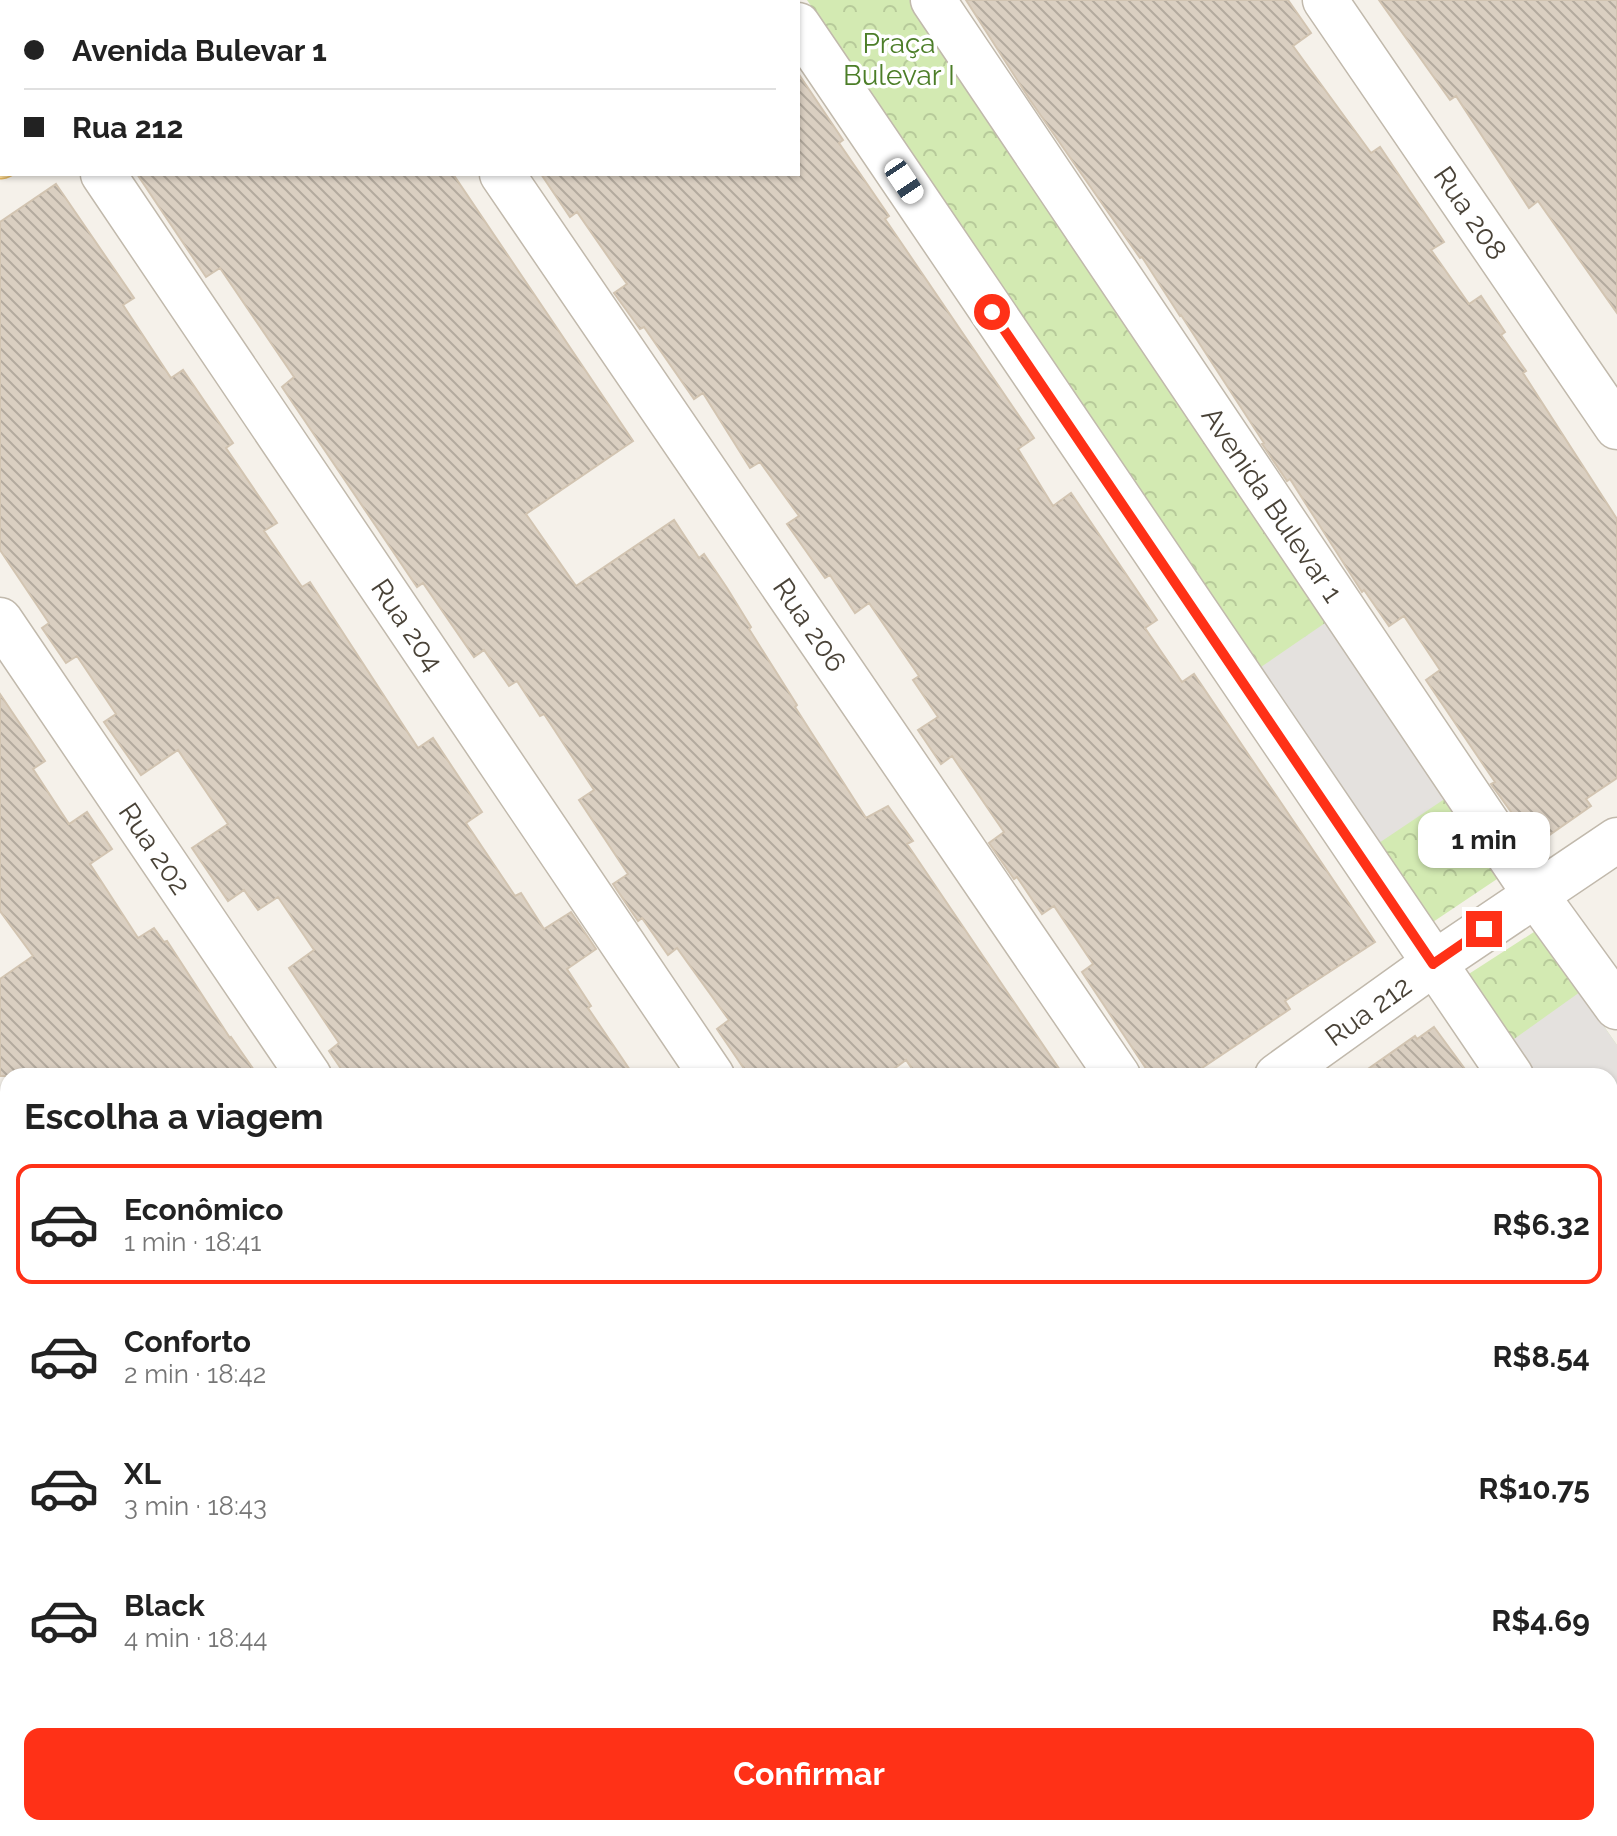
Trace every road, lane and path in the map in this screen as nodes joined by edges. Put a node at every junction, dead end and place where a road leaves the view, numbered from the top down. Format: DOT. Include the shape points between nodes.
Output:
graph roads {
  1 [pos="933,0"];
  2 [pos="1325,0"];
  3 [pos="800,28"];
  4 [pos="104,176"];
  5 [pos="503,176"];
  6 [pos="1617,427"];
  7 [pos="0,620"];
  8 [pos="1617,840"];
  9 [pos="1535,894"];
  10 [pos="1433,964"];
  11 [pos="1617,1007"];
  12 [pos="304,1068"];
  13 [pos="707,1068"];
  14 [pos="1113,1068"];
  15 [pos="1288,1068"];
  16 [pos="1505,1068"];
  1 -- 9 [label="street, Avenida Bulevar 1"];
  2 -- 6 [label="street, Rua 208"];
  3 -- 10 [label="street"];
  4 -- 13 [label="street, Rua 204"];
  5 -- 14 [label="street, Rua 206"];
  7 -- 12 [label="street, Rua 202"];
  8 -- 9 [label="street, Rua 212"];
  9 -- 10 [label="street, Rua 212"];
  9 -- 11 [label="street, Avenida Bulevar 1"];
  10 -- 15 [label="street, Rua 212"];
  10 -- 16 [label="street"];
}
